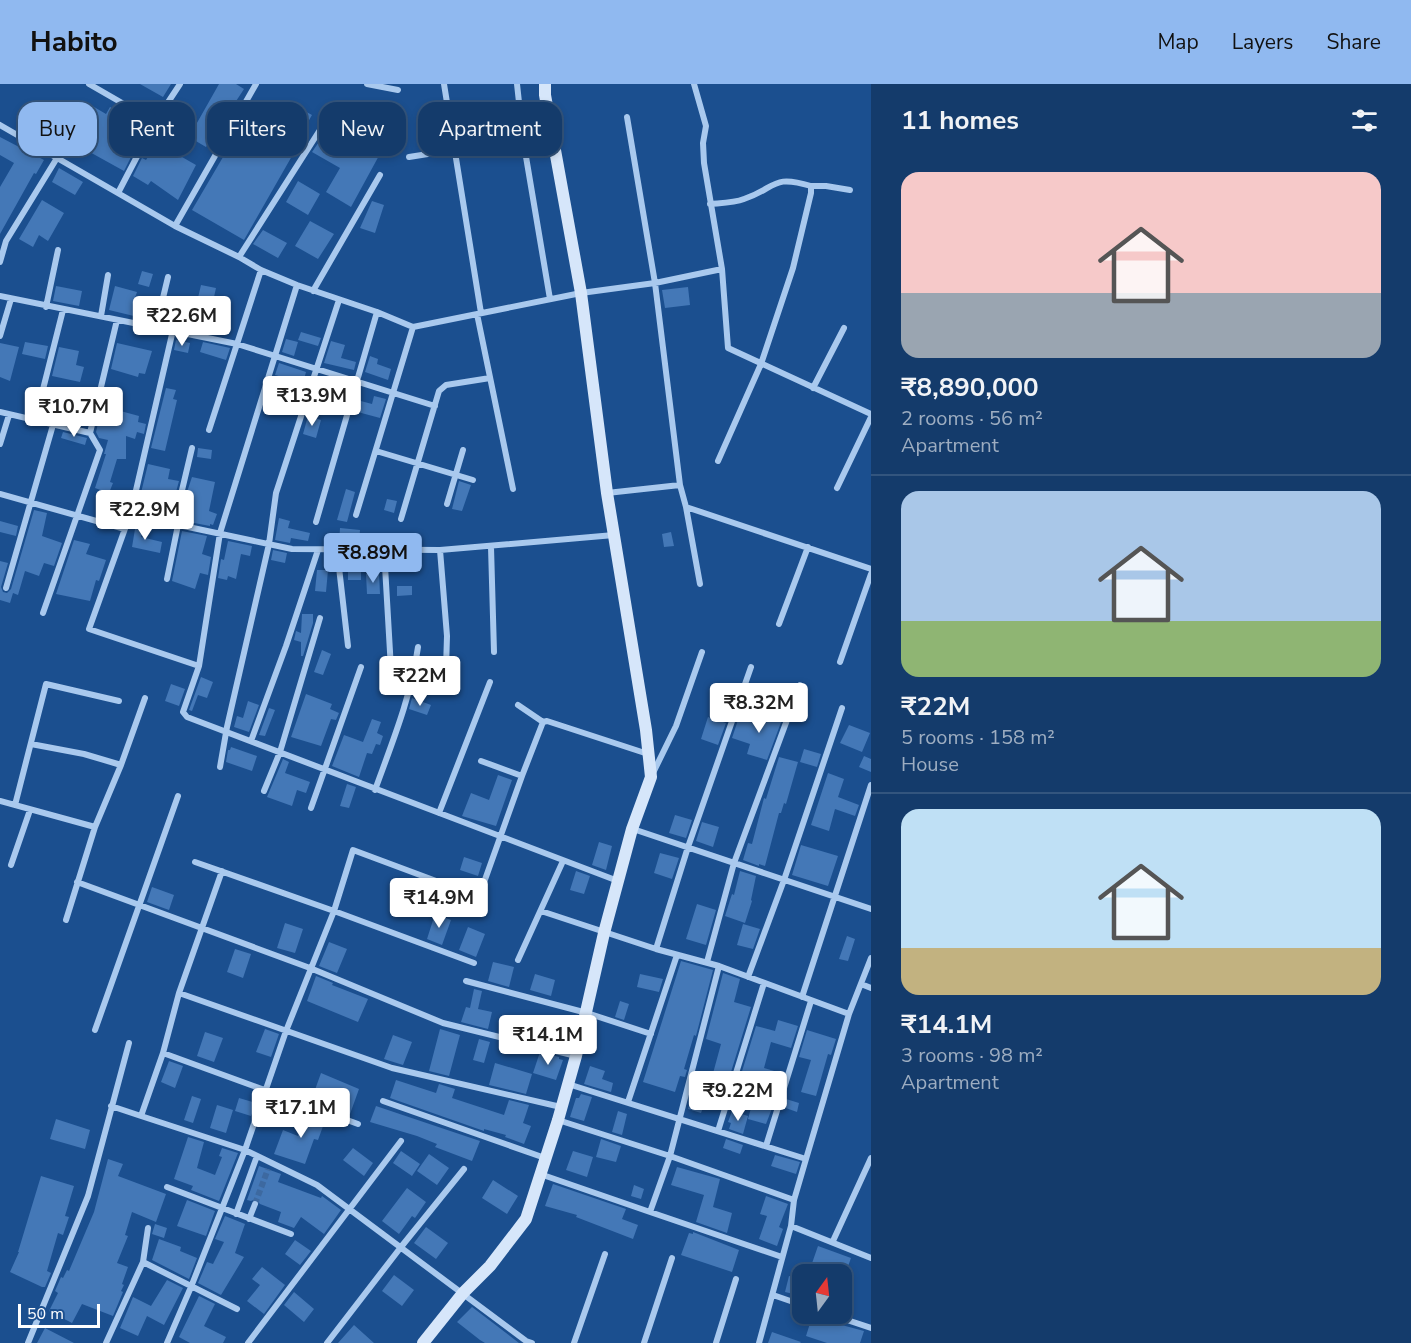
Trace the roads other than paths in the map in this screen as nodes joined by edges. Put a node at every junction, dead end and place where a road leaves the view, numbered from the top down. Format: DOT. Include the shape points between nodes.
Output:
graph roads {
  1 [pos="89,84"];
  2 [pos="180,84"];
  3 [pos="256,84"];
  4 [pos="367,84"];
  5 [pos="444,84"];
  6 [pos="517,84"];
  7 [pos="545,84"];
  8 [pos="694,84"];
  9 [pos="101,87"];
  10 [pos="398,90"];
  11 [pos="124,102"];
  12 [pos="168,102"];
  13 [pos="447,102"];
  14 [pos="519,102"];
  15 [pos="627,117"];
  16 [pos="0,125"];
  17 [pos="319,131"];
  18 [pos="137,156"];
  19 [pos="418,156"];
  20 [pos="456,156"];
  21 [pos="526,156"];
  22 [pos="409,157"];
  23 [pos="57,158"];
  24 [pos="380,175"];
  25 [pos="811,186"];
  26 [pos="850,190"];
  27 [pos="118,193"];
  28 [pos="710,204"];
  29 [pos="176,226"];
  30 [pos="58,250"];
  31 [pos="239,257"];
  32 [pos="0,262"];
  33 [pos="723,269"];
  34 [pos="261,270"];
  35 [pos="108,275"];
  36 [pos="168,277"];
  37 [pos="655,283"];
  38 [pos="297,285"];
  39 [pos="313,291"];
  40 [pos="581,293"];
  41 [pos="0,296"];
  42 [pos="11,299"];
  43 [pos="550,299"];
  44 [pos="339,300"];
  45 [pos="46,307"];
  46 [pos="63,310"];
  47 [pos="377,312"];
  48 [pos="479,314"];
  49 [pos="101,316"];
  50 [pos="117,320"];
  51 [pos="156,327"];
  52 [pos="413,327"];
  53 [pos="844,328"];
  54 [pos="173,330"];
  55 [pos="0,336"];
  56 [pos="237,344"];
  57 [pos="275,355"];
  58 [pos="761,364"];
  59 [pos="316,368"];
  60 [pos="490,378"];
  61 [pos="357,381"];
  62 [pos="813,388"];
  63 [pos="394,393"];
  64 [pos="435,406"];
  65 [pos="0,412"];
  66 [pos="9,415"];
  67 [pos="871,415"];
  68 [pos="35,421"];
  69 [pos="53,425"];
  70 [pos="209,430"];
  71 [pos="90,433"];
  72 [pos="0,444"];
  73 [pos="192,448"];
  74 [pos="463,450"];
  75 [pos="376,451"];
  76 [pos="717,461"];
  77 [pos="418,464"];
  78 [pos="455,475"];
  79 [pos="473,480"];
  80 [pos="680,485"];
  81 [pos="837,488"];
  82 [pos="513,489"];
  83 [pos="608,493"];
  84 [pos="0,494"];
  85 [pos="30,503"];
  86 [pos="447,504"];
  87 [pos="686,507"];
  88 [pos="131,512"];
  89 [pos="76,515"];
  90 [pos="356,515"];
  91 [pos="401,519"];
  92 [pos="316,522"];
  93 [pos="176,524"];
  94 [pos="125,529"];
  95 [pos="220,533"];
  96 [pos="615,535"];
  97 [pos="269,544"];
  98 [pos="491,547"];
  99 [pos="808,547"];
  100 [pos="384,549"];
  101 [pos="318,550"];
  102 [pos="337,550"];
  103 [pos="440,550"];
  104 [pos="871,569"];
  105 [pos="871,574"];
  106 [pos="167,579"];
  107 [pos="699,584"];
  108 [pos="6,588"];
  109 [pos="43,613"];
  110 [pos="320,618"];
  111 [pos="779,624"];
  112 [pos="348,646"];
  113 [pos="418,647"];
  114 [pos="494,652"];
  115 [pos="702,652"];
  116 [pos="840,662"];
  117 [pos="198,666"];
  118 [pos="361,667"];
  119 [pos="751,667"];
  120 [pos="446,668"];
  121 [pos="391,669"];
  122 [pos="490,682"];
  123 [pos="800,685"];
  124 [pos="145,698"];
  125 [pos="119,701"];
  126 [pos="518,705"];
  127 [pos="843,708"];
  128 [pos="543,722"];
  129 [pos="226,731"];
  130 [pos="251,741"];
  131 [pos="31,744"];
  132 [pos="280,752"];
  133 [pos="649,754"];
  134 [pos="481,761"];
  135 [pos="121,765"];
  136 [pos="220,766"];
  137 [pos="326,771"];
  138 [pos="522,776"];
  139 [pos="651,777"];
  140 [pos="871,785"];
  141 [pos="264,790"];
  142 [pos="375,790"];
  143 [pos="178,796"];
  144 [pos="869,796"];
  145 [pos="0,801"];
  146 [pos="15,805"];
  147 [pos="311,808"];
  148 [pos="30,810"];
  149 [pos="439,813"];
  150 [pos="95,828"];
  151 [pos="632,829"];
  152 [pos="501,838"];
  153 [pos="688,847"];
  154 [pos="563,861"];
  155 [pos="195,862"];
  156 [pos="734,862"];
  157 [pos="11,865"];
  158 [pos="222,871"];
  159 [pos="784,880"];
  160 [pos="619,881"];
  161 [pos="77,882"];
  162 [pos="834,896"];
  163 [pos="139,906"];
  164 [pos="871,909"];
  165 [pos="334,911"];
  166 [pos="541,911"];
  167 [pos="66,920"];
  168 [pos="201,929"];
  169 [pos="604,933"];
  170 [pos="656,949"];
  171 [pos="677,955"];
  172 [pos="871,957"];
  173 [pos="518,960"];
  174 [pos="707,962"];
  175 [pos="474,963"];
  176 [pos="719,966"];
  177 [pos="310,968"];
  178 [pos="748,977"];
  179 [pos="466,981"];
  180 [pos="764,983"];
  181 [pos="861,984"];
  182 [pos="871,988"];
  183 [pos="179,993"];
  184 [pos="802,997"];
  185 [pos="812,1001"];
  186 [pos="587,1013"];
  187 [pos="849,1014"];
  188 [pos="95,1030"];
  189 [pos="286,1031"];
  190 [pos="651,1034"];
  191 [pos="129,1043"];
  192 [pos="163,1053"];
  193 [pos="576,1056"];
  194 [pos="568,1084"];
  195 [pos="264,1090"];
  196 [pos="383,1101"];
  197 [pos="628,1102"];
  198 [pos="111,1106"];
  199 [pos="560,1113"];
  200 [pos="141,1116"];
  201 [pos="679,1119"];
  202 [pos="358,1124"];
  203 [pos="718,1131"];
  204 [pos="401,1141"];
  205 [pos="766,1146"];
  206 [pos="245,1150"];
  207 [pos="257,1156"];
  208 [pos="670,1156"];
  209 [pos="544,1158"];
  210 [pos="871,1158"];
  211 [pos="806,1159"];
  212 [pos="464,1169"];
  213 [pos="540,1173"];
  214 [pos="167,1187"];
  215 [pos="794,1200"];
  216 [pos="255,1204"];
  217 [pos="222,1209"];
  218 [pos="349,1209"];
  219 [pos="650,1212"];
  220 [pos="236,1214"];
  221 [pos="249,1219"];
  222 [pos="791,1226"];
  223 [pos="148,1228"];
  224 [pos="291,1234"];
  225 [pos="833,1241"];
  226 [pos="400,1247"];
  227 [pos="605,1254"];
  228 [pos="782,1257"];
  229 [pos="672,1258"];
  230 [pos="871,1258"];
  231 [pos="143,1262"];
  232 [pos="736,1279"];
  233 [pos="191,1287"];
  234 [pos="463,1293"];
  235 [pos="773,1295"];
  236 [pos="792,1302"];
  237 [pos="237,1309"];
  238 [pos="852,1322"];
  239 [pos="871,1328"];
  240 [pos="528,1342"];
  241 [pos="28,1343"];
  242 [pos="105,1343"];
  243 [pos="167,1343"];
  244 [pos="248,1343"];
  245 [pos="327,1343"];
  246 [pos="423,1343"];
  247 [pos="574,1343"];
  248 [pos="644,1343"];
  249 [pos="716,1343"];
  250 [pos="759,1343"];
  1 -- 9 [label="street"];
  2 -- 12 [label="street"];
  3 -- 29 [label="street"];
  4 -- 10 [label="street"];
  5 -- 13 [label="street"];
  6 -- 14 [label="street"];
  7 -- 40 [label="street"];
  8 -- 28 [label="street" via="706,126 704,163"];
  9 -- 11 [label="street"];
  15 -- 37 [label="street"];
  16 -- 23 [label="street"];
  17 -- 31 [label="street"];
  18 -- 27 [label="street"];
  19 -- 22 [label="street"];
  20 -- 48 [label="street"];
  21 -- 43 [label="street"];
  23 -- 27 [label="street"];
  23 -- 32 [label="street" via="6,241"];
  24 -- 39 [label="street"];
  25 -- 26 [label="street"];
  25 -- 28 [label="street" via="785,180 741,201"];
  25 -- 58 [label="street" via="793,268"];
  27 -- 29 [label="street"];
  28 -- 33 [label="street"];
  29 -- 31 [label="street"];
  30 -- 45 [label="street"];
  31 -- 34 [label="street"];
  33 -- 37 [label="street"];
  33 -- 58 [label="street" via="728,348"];
  34 -- 38 [label="street"];
  34 -- 56 [label="street"];
  35 -- 49 [label="street"];
  36 -- 51 [label="street"];
  37 -- 40 [label="street"];
  37 -- 80 [label="street"];
  38 -- 39 [label="street"];
  38 -- 57 [label="street"];
  39 -- 44 [label="street"];
  40 -- 43 [label="street"];
  40 -- 83 [label="street"];
  41 -- 42 [label="street"];
  42 -- 45 [label="street"];
  42 -- 55 [label="street"];
  43 -- 48 [label="street"];
  44 -- 47 [label="street"];
  44 -- 59 [label="street"];
  45 -- 46 [label="street"];
  46 -- 49 [label="street"];
  46 -- 68 [label="street"];
  47 -- 52 [label="street"];
  47 -- 61 [label="street"];
  48 -- 52 [label="street"];
  48 -- 60 [label="street"];
  49 -- 50 [label="street"];
  50 -- 51 [label="street"];
  50 -- 71 [label="street"];
  51 -- 54 [label="street"];
  52 -- 63 [label="street"];
  53 -- 62 [label="street"];
  54 -- 56 [label="street"];
  54 -- 88 [label="street"];
  56 -- 57 [label="street"];
  56 -- 70 [label="street"];
  57 -- 59 [label="street"];
  57 -- 95 [label="street"];
  58 -- 62 [label="street"];
  58 -- 76 [label="street"];
  59 -- 61 [label="street"];
  59 -- 97 [label="street" via="276,493"];
  60 -- 64 [label="street" via="446,385 439,391"];
  60 -- 82 [label="street"];
  61 -- 63 [label="street"];
  61 -- 92 [label="street"];
  62 -- 67 [label="street"];
  63 -- 64 [label="street"];
  63 -- 75 [label="street"];
  64 -- 77 [label="street"];
  65 -- 66 [label="street"];
  66 -- 68 [label="street"];
  66 -- 72 [label="street"];
  67 -- 81 [label="street"];
  68 -- 69 [label="street"];
  69 -- 71 [label="street"];
  69 -- 85 [label="street"];
  71 -- 89 [label="street" via="100,450"];
  73 -- 93 [label="street"];
  74 -- 78 [label="street"];
  75 -- 77 [label="street"];
  75 -- 90 [label="street"];
  77 -- 78 [label="street"];
  77 -- 91 [label="street"];
  78 -- 79 [label="street"];
  78 -- 86 [label="street"];
  80 -- 83 [label="street"];
  80 -- 87 [label="street"];
  83 -- 96 [label="street"];
  84 -- 85 [label="street"];
  85 -- 89 [label="street"];
  85 -- 108 [label="street"];
  87 -- 99 [label="street"];
  87 -- 107 [label="street"];
  88 -- 93 [label="street"];
  88 -- 94 [label="street"];
  89 -- 94 [label="street"];
  89 -- 109 [label="street"];
  93 -- 95 [label="street"];
  93 -- 106 [label="street"];
  94 -- 117 [label="street" via="89,629"];
  95 -- 97 [label="street"];
  95 -- 117 [label="street"];
  96 -- 98 [label="street"];
  96 -- 133 [label="street"];
  97 -- 101 [label="street"];
  97 -- 129 [label="street"];
  98 -- 103 [label="street"];
  98 -- 114 [label="street"];
  99 -- 104 [label="street"];
  99 -- 111 [label="street"];
  100 -- 102 [label="street"];
  100 -- 103 [label="street"];
  100 -- 121 [label="street"];
  101 -- 102 [label="street"];
  101 -- 130 [label="street"];
  102 -- 112 [label="street"];
  103 -- 120 [label="street"];
  105 -- 116 [label="street"];
  110 -- 132 [label="street"];
  113 -- 142 [label="street" via="408,698"];
  115 -- 139 [label="street" via="676,726"];
  117 -- 129 [label="street" via="183,712"];
  118 -- 137 [label="street"];
  119 -- 153 [label="street"];
  122 -- 149 [label="street"];
  123 -- 156 [label="street"];
  124 -- 135 [label="street"];
  125 -- 131 [label="street" via="46,684"];
  126 -- 128 [label="street"];
  127 -- 159 [label="street"];
  128 -- 133 [label="street"];
  128 -- 138 [label="street"];
  129 -- 130 [label="street"];
  129 -- 136 [label="street"];
  130 -- 132 [label="street"];
  131 -- 135 [label="street"];
  131 -- 146 [label="street"];
  132 -- 137 [label="street"];
  132 -- 141 [label="street"];
  133 -- 139 [label="street"];
  134 -- 138 [label="street"];
  135 -- 150 [label="street"];
  137 -- 142 [label="street"];
  137 -- 147 [label="street"];
  138 -- 152 [label="street"];
  139 -- 151 [label="street"];
  140 -- 144 [label="street"];
  142 -- 149 [label="street"];
  143 -- 163 [label="street"];
  144 -- 162 [label="street"];
  145 -- 146 [label="street"];
  146 -- 148 [label="street"];
  148 -- 150 [label="street"];
  148 -- 157 [label="street"];
  149 -- 152 [label="street"];
  150 -- 161 [label="street"];
  151 -- 153 [label="street"];
  151 -- 160 [label="street"];
  152 -- 154 [label="street"];
  152 -- 165 [label="street" via="482,888 471,894 353,850"];
  153 -- 156 [label="street"];
  153 -- 170 [label="street"];
  154 -- 160 [label="street"];
  154 -- 166 [label="street"];
  155 -- 158 [label="street"];
  156 -- 159 [label="street"];
  156 -- 174 [label="street"];
  158 -- 165 [label="street"];
  158 -- 168 [label="street"];
  159 -- 162 [label="street"];
  159 -- 178 [label="street"];
  160 -- 169 [label="street"];
  161 -- 163 [label="street"];
  161 -- 167 [label="street"];
  162 -- 164 [label="street"];
  162 -- 184 [label="street"];
  163 -- 168 [label="street"];
  163 -- 188 [label="street"];
  165 -- 175 [label="street"];
  165 -- 177 [label="street"];
  166 -- 169 [label="street"];
  166 -- 173 [label="street"];
  168 -- 177 [label="street"];
  168 -- 183 [label="street"];
  169 -- 170 [label="street"];
  169 -- 186 [label="street"];
  170 -- 171 [label="street"];
  171 -- 174 [label="street"];
  171 -- 190 [label="street"];
  172 -- 181 [label="street"];
  174 -- 176 [label="street"];
  176 -- 178 [label="street"];
  176 -- 201 [label="street"];
  177 -- 189 [label="street"];
  177 -- 193 [label="street" via="443,1023"];
  178 -- 180 [label="street"];
  179 -- 186 [label="street"];
  180 -- 184 [label="street"];
  180 -- 203 [label="street"];
  181 -- 182 [label="street"];
  181 -- 187 [label="street"];
  183 -- 189 [label="street"];
  183 -- 192 [label="street"];
  184 -- 185 [label="street"];
  185 -- 187 [label="street"];
  185 -- 205 [label="street"];
  186 -- 190 [label="street"];
  186 -- 193 [label="street"];
  187 -- 211 [label="street"];
  189 -- 195 [label="street"];
  189 -- 199 [label="street" via="392,1068"];
  190 -- 197 [label="street"];
  191 -- 198 [label="street"];
  192 -- 195 [label="street"];
  192 -- 200 [label="street"];
  193 -- 194 [label="street"];
  194 -- 197 [label="street"];
  194 -- 199 [label="street"];
  195 -- 202 [label="street"];
  195 -- 206 [label="street"];
  196 -- 209 [label="street"];
  197 -- 201 [label="street"];
  198 -- 200 [label="street"];
  198 -- 241 [label="street" via="88,1196"];
  199 -- 208 [label="street"];
  199 -- 209 [label="street"];
  200 -- 206 [label="street"];
  201 -- 203 [label="street"];
  201 -- 208 [label="street"];
  203 -- 205 [label="street"];
  204 -- 218 [label="street"];
  205 -- 211 [label="street"];
  206 -- 207 [label="street"];
  206 -- 217 [label="street"];
  207 -- 218 [label="street" via="317,1185"];
  207 -- 220 [label="street"];
  208 -- 215 [label="street"];
  208 -- 219 [label="street"];
  209 -- 213 [label="street"];
  210 -- 225 [label="street"];
  211 -- 215 [label="street"];
  212 -- 226 [label="street"];
  213 -- 219 [label="street"];
  213 -- 234 [label="street" via="526,1219 490,1266"];
  214 -- 217 [label="street"];
  215 -- 222 [label="street"];
  216 -- 221 [label="street"];
  217 -- 220 [label="street"];
  217 -- 233 [label="street"];
  218 -- 226 [label="street"];
  218 -- 244 [label="street"];
  219 -- 228 [label="street"];
  220 -- 221 [label="street"];
  221 -- 224 [label="street"];
  222 -- 225 [label="street"];
  222 -- 228 [label="street"];
  223 -- 231 [label="street"];
  225 -- 230 [label="street"];
  226 -- 234 [label="street"];
  226 -- 245 [label="street"];
  227 -- 247 [label="street"];
  228 -- 235 [label="street"];
  229 -- 248 [label="street"];
  231 -- 233 [label="street"];
  231 -- 242 [label="street"];
  232 -- 249 [label="street"];
  233 -- 237 [label="street"];
  233 -- 243 [label="street"];
  234 -- 240 [label="street"];
  234 -- 246 [label="street"];
  235 -- 236 [label="street"];
  235 -- 250 [label="street"];
  238 -- 239 [label="street"];
}
